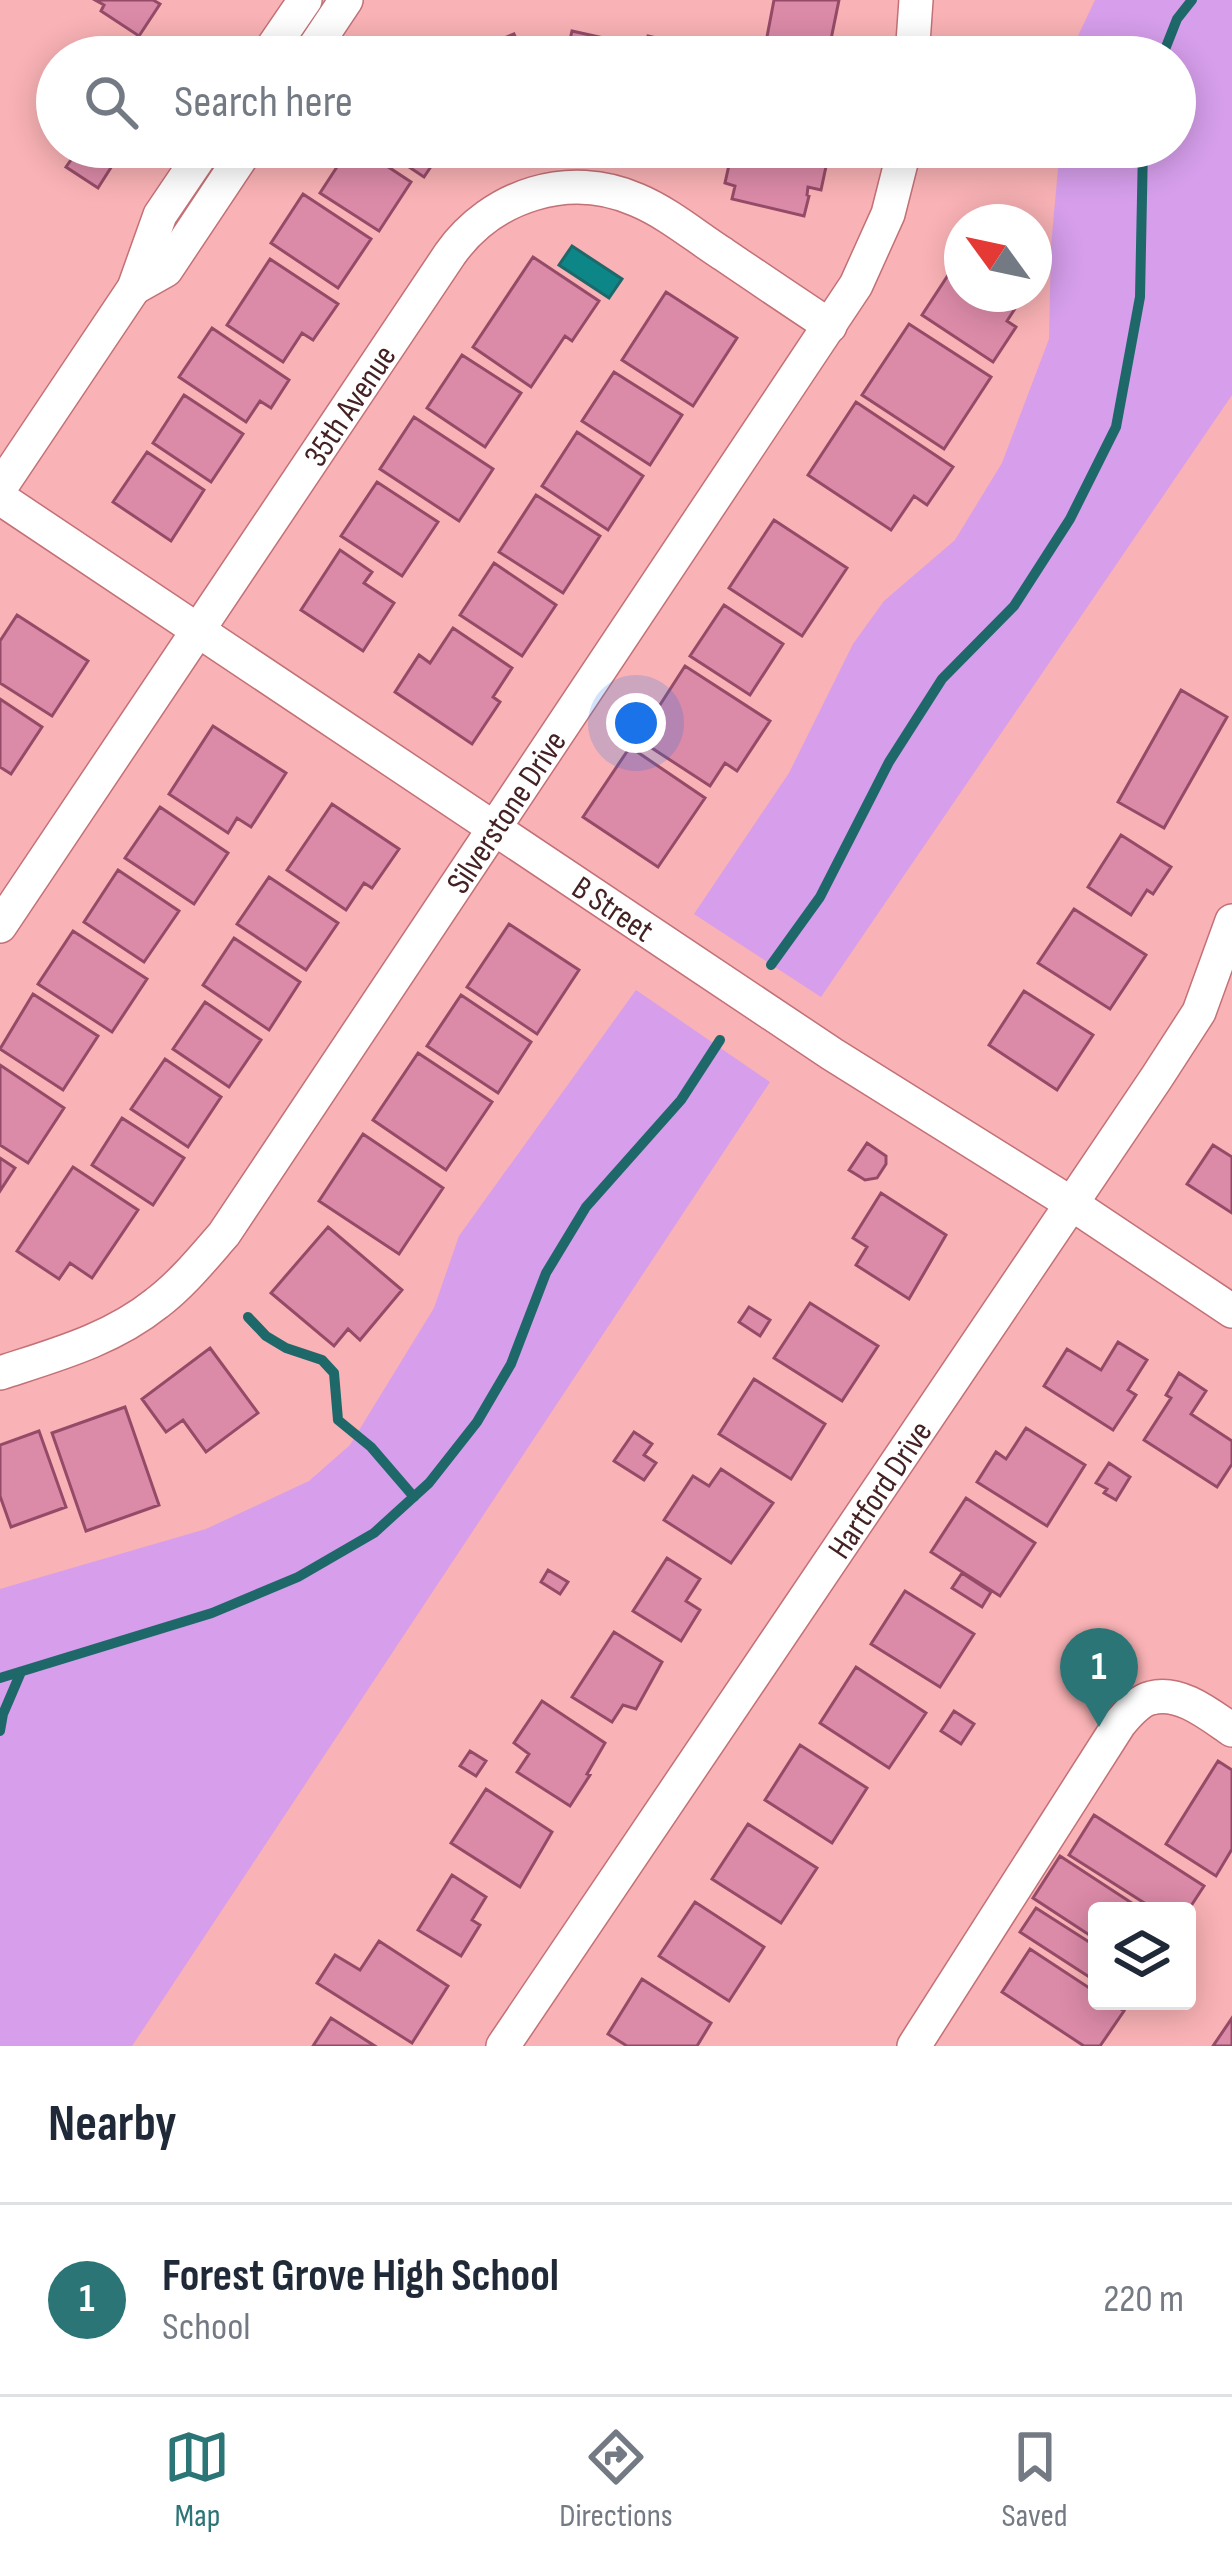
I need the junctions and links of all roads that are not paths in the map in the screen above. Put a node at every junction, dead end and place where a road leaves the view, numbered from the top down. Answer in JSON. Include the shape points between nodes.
{"nodes":[{"id":1,"x":304,"y":0,"type":"edge"},
{"id":2,"x":346,"y":0,"type":"edge"},
{"id":3,"x":916,"y":0,"type":"edge"},
{"id":4,"x":280,"y":36,"type":"edge"},
{"id":5,"x":322,"y":36,"type":"edge"},
{"id":6,"x":913,"y":36,"type":"edge"},
{"id":7,"x":192,"y":168,"type":"edge"},
{"id":8,"x":234,"y":168,"type":"edge"},
{"id":9,"x":900,"y":168,"type":"edge"},
{"id":10,"x":134,"y":288,"type":"junction"},
{"id":11,"x":830,"y":326,"type":"junction"},
{"id":12,"x":0,"y":488,"type":"edge"},
{"id":13,"x":0,"y":498,"type":"edge"},
{"id":14,"x":198,"y":630,"type":"junction"},
{"id":15,"x":494,"y":829,"type":"junction"},
{"id":16,"x":1232,"y":921,"type":"edge"},
{"id":17,"x":0,"y":926,"type":"edge"},
{"id":18,"x":1072,"y":1204,"type":"junction"},
{"id":19,"x":1232,"y":1311,"type":"edge"},
{"id":20,"x":0,"y":1373,"type":"edge"},
{"id":21,"x":1232,"y":1730,"type":"edge"},
{"id":22,"x":503,"y":2046,"type":"edge"},
{"id":23,"x":914,"y":2046,"type":"edge"}],
"edges":[{"from":1,"to":4,"type":"street"},
{"from":2,"to":5,"type":"street"},
{"from":3,"to":6,"type":"street"},
{"from":7,"to":10,"type":"street","via":[[160,215]]},
{"from":8,"to":10,"type":"street","via":[[166,270]]},
{"from":9,"to":11,"type":"street","name":"Silverstone Drive","via":[[873,250]]},
{"from":10,"to":12,"type":"street"},
{"from":11,"to":14,"type":"street","name":"35th Avenue","via":[[625,195],[560,188],[509,202],[458,244]]},
{"from":11,"to":15,"type":"street","name":"Silverstone Drive"},
{"from":13,"to":14,"type":"street","name":"B Street"},
{"from":14,"to":15,"type":"street","name":"B Street"},
{"from":14,"to":17,"type":"street","name":"35th Avenue"},
{"from":15,"to":18,"type":"street","name":"B Street"},
{"from":15,"to":20,"type":"street","name":"Silverstone Drive","via":[[198,1264],[118,1329]]},
{"from":16,"to":18,"type":"street","name":"Hartford Drive","via":[[1198,1012]]},
{"from":18,"to":19,"type":"street","name":"B Street"},
{"from":18,"to":22,"type":"street","name":"Hartford Drive"},
{"from":21,"to":23,"type":"street","via":[[1173,1698],[1151,1697],[1136,1707]]}]}
